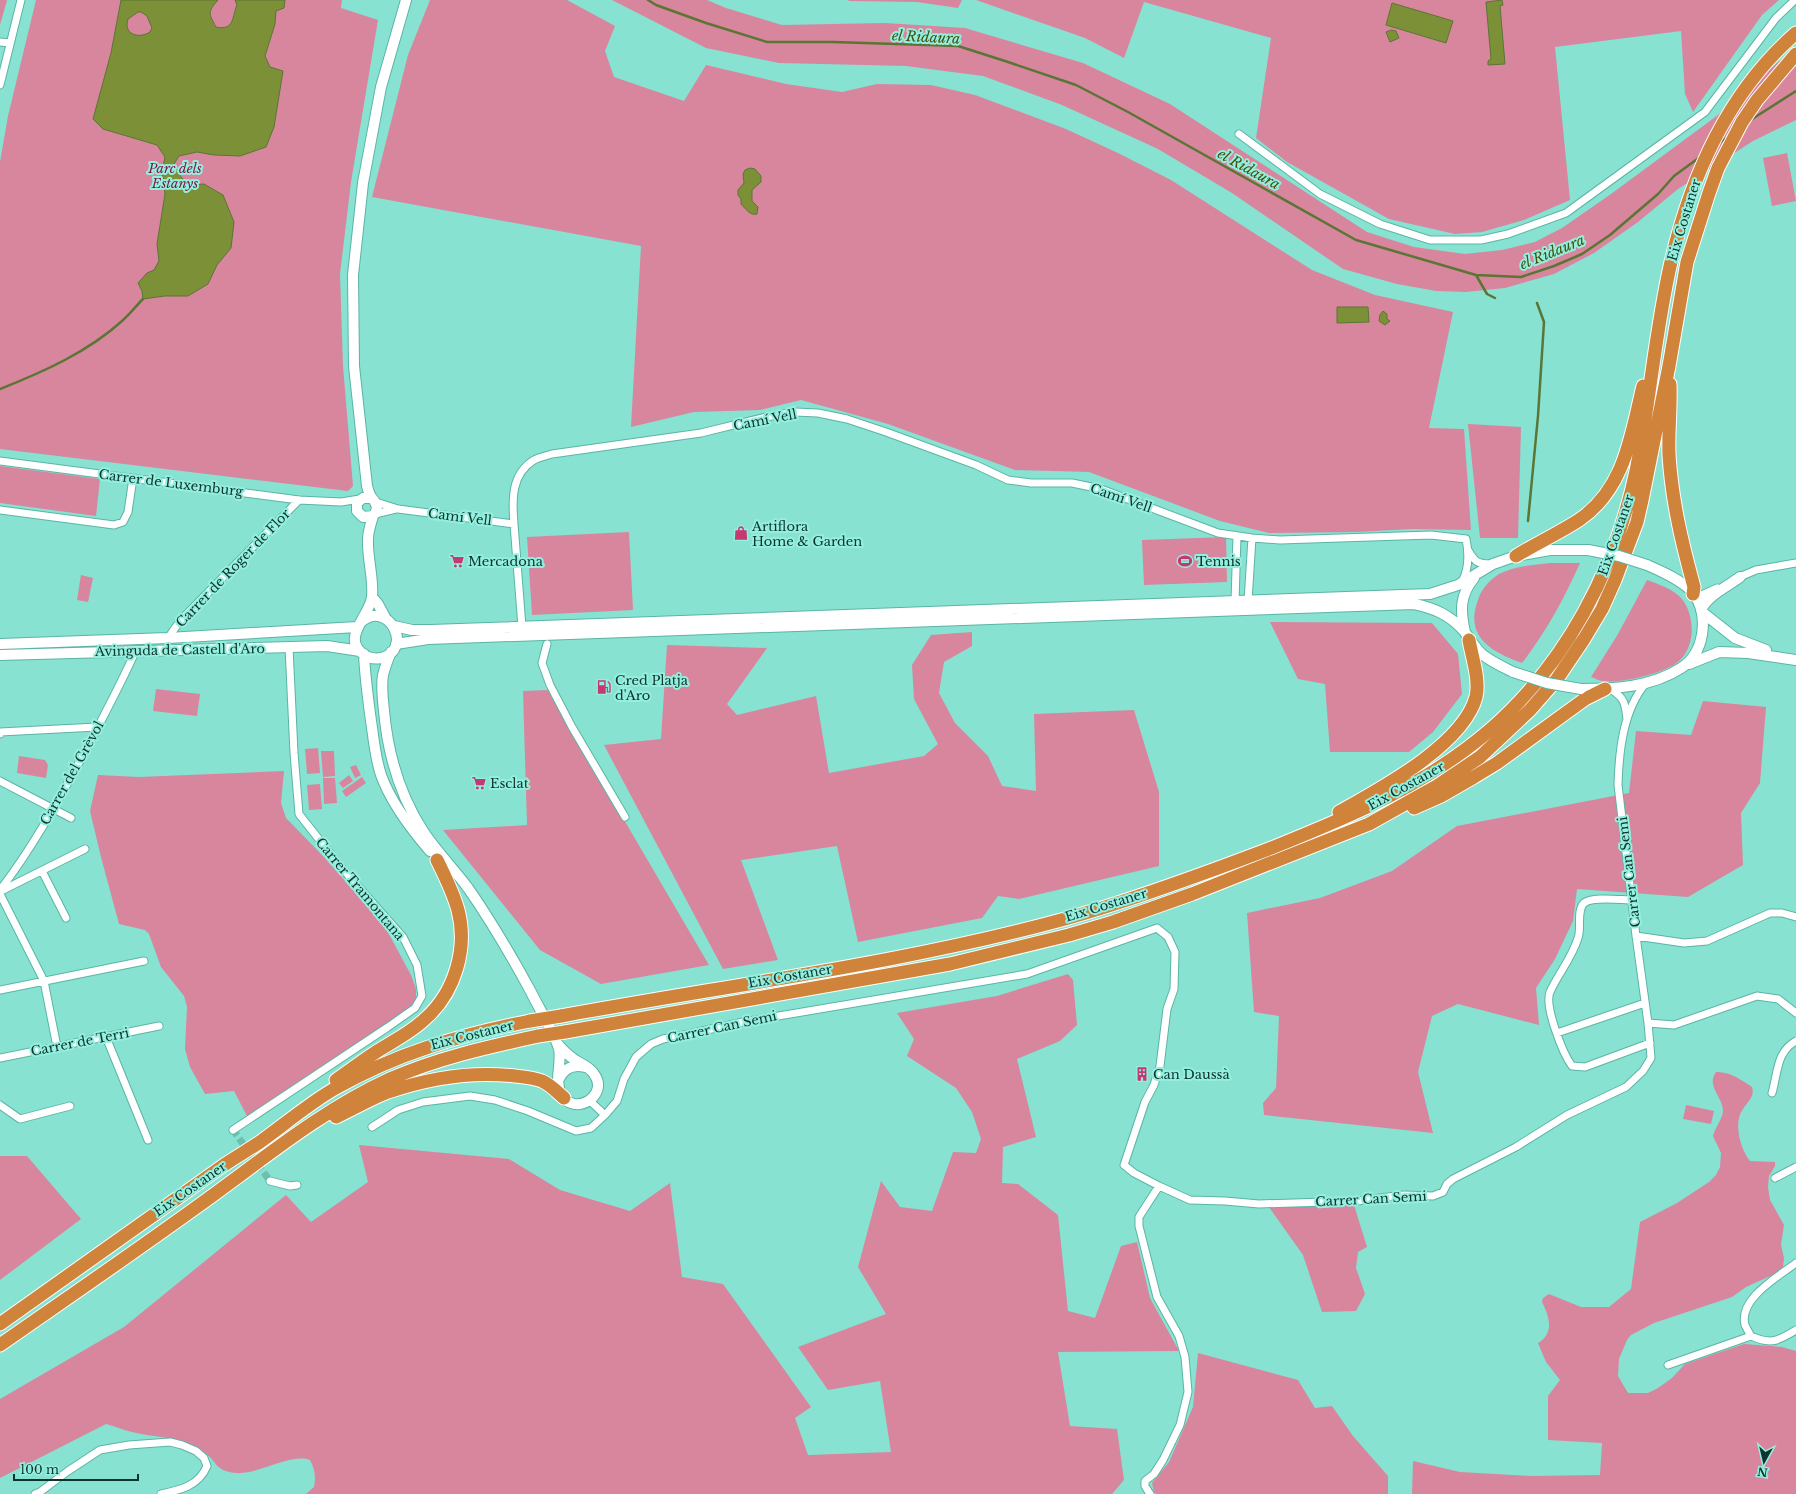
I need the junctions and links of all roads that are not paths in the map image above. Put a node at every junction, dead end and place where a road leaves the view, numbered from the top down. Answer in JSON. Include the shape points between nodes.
{"nodes":[{"id":1,"x":21,"y":0,"type":"edge"},
{"id":2,"x":406,"y":0,"type":"edge"},
{"id":3,"x":1795,"y":0,"type":"edge"},
{"id":4,"x":1791,"y":37,"type":"edge"},
{"id":5,"x":0,"y":42,"type":"edge"},
{"id":6,"x":10,"y":43,"type":"junction"},
{"id":7,"x":1796,"y":54,"type":"edge"},
{"id":8,"x":0,"y":85,"type":"edge"},
{"id":9,"x":1239,"y":134,"type":"dead end"},
{"id":10,"x":1656,"y":348,"type":"junction"},
{"id":11,"x":1669,"y":366,"type":"junction"},
{"id":12,"x":0,"y":461,"type":"edge"},
{"id":13,"x":133,"y":478,"type":"junction"},
{"id":14,"x":299,"y":500,"type":"junction"},
{"id":15,"x":364,"y":503,"type":"junction"},
{"id":16,"x":398,"y":509,"type":"junction"},
{"id":17,"x":0,"y":510,"type":"edge"},
{"id":18,"x":374,"y":515,"type":"junction"},
{"id":19,"x":514,"y":524,"type":"junction"},
{"id":20,"x":1237,"y":536,"type":"junction"},
{"id":21,"x":368,"y":538,"type":"junction"},
{"id":22,"x":1252,"y":538,"type":"junction"},
{"id":23,"x":1468,"y":550,"type":"junction"},
{"id":24,"x":1516,"y":556,"type":"junction"},
{"id":25,"x":1796,"y":563,"type":"edge"},
{"id":26,"x":1493,"y":564,"type":"junction"},
{"id":27,"x":1477,"y":574,"type":"junction"},
{"id":28,"x":1740,"y":577,"type":"junction"},
{"id":29,"x":1462,"y":583,"type":"junction"},
{"id":30,"x":1694,"y":596,"type":"junction"},
{"id":31,"x":372,"y":597,"type":"junction"},
{"id":32,"x":1248,"y":601,"type":"junction"},
{"id":33,"x":1234,"y":602,"type":"junction"},
{"id":34,"x":1702,"y":611,"type":"junction"},
{"id":35,"x":386,"y":619,"type":"junction"},
{"id":36,"x":359,"y":625,"type":"junction"},
{"id":37,"x":394,"y":626,"type":"junction"},
{"id":38,"x":522,"y":627,"type":"junction"},
{"id":39,"x":1467,"y":636,"type":"junction"},
{"id":40,"x":168,"y":638,"type":"junction"},
{"id":41,"x":0,"y":644,"type":"edge"},
{"id":42,"x":547,"y":644,"type":"dead end"},
{"id":43,"x":289,"y":647,"type":"junction"},
{"id":44,"x":394,"y":648,"type":"junction"},
{"id":45,"x":136,"y":650,"type":"junction"},
{"id":46,"x":362,"y":653,"type":"junction"},
{"id":47,"x":0,"y":655,"type":"edge"},
{"id":48,"x":1796,"y":660,"type":"edge"},
{"id":49,"x":1683,"y":667,"type":"junction"},
{"id":50,"x":1646,"y":683,"type":"junction"},
{"id":51,"x":1608,"y":689,"type":"junction"},
{"id":52,"x":1627,"y":722,"type":"junction"},
{"id":53,"x":97,"y":727,"type":"junction"},
{"id":54,"x":0,"y":734,"type":"edge"},
{"id":55,"x":0,"y":781,"type":"edge"},
{"id":56,"x":54,"y":809,"type":"junction"},
{"id":57,"x":625,"y":817,"type":"dead end"},
{"id":58,"x":71,"y":818,"type":"dead end"},
{"id":59,"x":1369,"y":824,"type":"junction"},
{"id":60,"x":1323,"y":827,"type":"junction"},
{"id":61,"x":85,"y":849,"type":"dead end"},
{"id":62,"x":437,"y":860,"type":"junction"},
{"id":63,"x":42,"y":871,"type":"junction"},
{"id":64,"x":467,"y":888,"type":"junction"},
{"id":65,"x":0,"y":890,"type":"edge"},
{"id":66,"x":0,"y":894,"type":"edge"},
{"id":67,"x":1632,"y":900,"type":"junction"},
{"id":68,"x":1796,"y":917,"type":"edge"},
{"id":69,"x":66,"y":918,"type":"dead end"},
{"id":70,"x":1636,"y":936,"type":"junction"},
{"id":71,"x":144,"y":961,"type":"dead end"},
{"id":72,"x":44,"y":981,"type":"junction"},
{"id":73,"x":0,"y":990,"type":"edge"},
{"id":74,"x":1645,"y":1003,"type":"junction"},
{"id":75,"x":1796,"y":1013,"type":"edge"},
{"id":76,"x":1648,"y":1024,"type":"junction"},
{"id":77,"x":160,"y":1026,"type":"dead end"},
{"id":78,"x":1557,"y":1033,"type":"junction"},
{"id":79,"x":106,"y":1037,"type":"junction"},
{"id":80,"x":1796,"y":1041,"type":"edge"},
{"id":81,"x":557,"y":1043,"type":"junction"},
{"id":82,"x":1650,"y":1043,"type":"junction"},
{"id":83,"x":57,"y":1047,"type":"junction"},
{"id":84,"x":0,"y":1058,"type":"edge"},
{"id":85,"x":585,"y":1067,"type":"junction"},
{"id":86,"x":559,"y":1079,"type":"junction"},
{"id":87,"x":1772,"y":1093,"type":"dead end"},
{"id":88,"x":564,"y":1098,"type":"junction"},
{"id":89,"x":590,"y":1100,"type":"junction"},
{"id":90,"x":0,"y":1105,"type":"edge"},
{"id":91,"x":70,"y":1106,"type":"dead end"},
{"id":92,"x":605,"y":1115,"type":"junction"},
{"id":93,"x":372,"y":1127,"type":"dead end"},
{"id":94,"x":233,"y":1130,"type":"dead end"},
{"id":95,"x":148,"y":1140,"type":"dead end"},
{"id":96,"x":224,"y":1165,"type":"junction"},
{"id":97,"x":1796,"y":1167,"type":"edge"},
{"id":98,"x":1775,"y":1178,"type":"dead end"},
{"id":99,"x":270,"y":1181,"type":"tunnel mouth"},
{"id":100,"x":297,"y":1185,"type":"dead end"},
{"id":101,"x":1159,"y":1186,"type":"junction"},
{"id":102,"x":200,"y":1204,"type":"junction"},
{"id":103,"x":1796,"y":1263,"type":"edge"},
{"id":104,"x":0,"y":1324,"type":"edge"},
{"id":105,"x":1796,"y":1330,"type":"edge"},
{"id":106,"x":1751,"y":1336,"type":"junction"},
{"id":107,"x":0,"y":1346,"type":"edge"},
{"id":108,"x":1668,"y":1365,"type":"dead end"},
{"id":109,"x":35,"y":1494,"type":"edge"},
{"id":110,"x":161,"y":1494,"type":"edge"},
{"id":111,"x":1150,"y":1494,"type":"edge"}],
"edges":[{"from":1,"to":6,"type":"street"},
{"from":2,"to":15,"type":"street","via":[[376,109],[363,183],[353,275],[354,366],[367,486]]},
{"from":3,"to":9,"type":"street","via":[[1776,18],[1705,112],[1566,213],[1508,234],[1480,240],[1430,240],[1380,224],[1320,194]]},
{"from":4,"to":10,"type":"highway","name":"Eix Costaner","via":[[1759,70],[1738,98],[1714,138],[1693,186],[1670,265]]},
{"from":5,"to":6,"type":"street"},
{"from":6,"to":8,"type":"street"},
{"from":7,"to":11,"type":"highway","name":"Eix Costaner","via":[[1742,122],[1718,168],[1687,262]]},
{"from":10,"to":24,"type":"highway","via":[[1625,456],[1612,485],[1597,505],[1581,519]]},
{"from":10,"to":60,"type":"highway","name":"Eix Costaner","via":[[1642,440],[1622,524],[1603,576],[1562,650],[1522,700],[1472,746],[1408,787]]},
{"from":11,"to":30,"type":"highway","via":[[1669,453],[1672,490],[1678,529]]},
{"from":11,"to":59,"type":"highway","name":"Eix Costaner","via":[[1637,522],[1602,609],[1569,663],[1530,710],[1480,757],[1437,786]]},
{"from":12,"to":13,"type":"street","name":"Carrer de Luxemburg"},
{"from":13,"to":14,"type":"street","name":"Carrer de Luxemburg"},
{"from":13,"to":17,"type":"street","via":[[128,512],[123,522],[114,525]]},
{"from":14,"to":15,"type":"street","name":"Carrer de Luxemburg"},
{"from":14,"to":40,"type":"street","name":"Carrer de Roger de Flor","via":[[180,621]]},
{"from":15,"to":16,"type":"street","name":"Camí Vell"},
{"from":15,"to":18,"type":"street","via":[[377,508]]},
{"from":15,"to":18,"type":"street","via":[[367,517]]},
{"from":15,"to":21,"type":"street"},
{"from":16,"to":18,"type":"street","name":"Camí Vell"},
{"from":16,"to":19,"type":"street","name":"Camí Vell"},
{"from":18,"to":21,"type":"street"},
{"from":19,"to":20,"type":"street","name":"Camí Vell","via":[[512,497],[516,482],[522,470],[534,460],[552,454],[701,433],[795,412],[818,413],[880,430],[976,465],[1008,480],[1072,483],[1101,488],[1218,532]]},
{"from":19,"to":38,"type":"street"},
{"from":20,"to":22,"type":"street","name":"Camí Vell"},
{"from":20,"to":33,"type":"street"},
{"from":21,"to":31,"type":"street"},
{"from":22,"to":23,"type":"street","name":"Camí Vell","via":[[1280,540],[1431,535],[1466,539]]},
{"from":22,"to":32,"type":"street"},
{"from":23,"to":26,"type":"street","name":"Camí Vell","via":[[1473,559],[1480,564]]},
{"from":23,"to":29,"type":"street","via":[[1467,574]]},
{"from":24,"to":26,"type":"street"},
{"from":24,"to":30,"type":"street","bridge":true,"via":[[1550,550],[1588,550],[1619,556],[1647,565],[1673,578]]},
{"from":25,"to":28,"type":"street","via":[[1756,570]]},
{"from":26,"to":27,"type":"street"},
{"from":27,"to":29,"type":"street"},
{"from":27,"to":39,"type":"street","via":[[1462,599],[1461,615]]},
{"from":28,"to":30,"type":"street"},
{"from":28,"to":34,"type":"street","via":[[1704,603]]},
{"from":29,"to":32,"type":"street","via":[[1430,594]]},
{"from":30,"to":34,"type":"street"},
{"from":31,"to":35,"type":"street"},
{"from":31,"to":36,"type":"street"},
{"from":32,"to":33,"type":"street"},
{"from":33,"to":38,"type":"street"},
{"from":34,"to":48,"type":"street","via":[[1735,638]]},
{"from":34,"to":49,"type":"street","via":[[1700,641],[1693,658]]},
{"from":35,"to":36,"type":"street","via":[[372,616]]},
{"from":35,"to":37,"type":"street"},
{"from":36,"to":40,"type":"street","name":"Avinguda de Castell d'Aro"},
{"from":36,"to":46,"type":"street","via":[[355,639]]},
{"from":37,"to":38,"type":"street","via":[[412,630]]},
{"from":37,"to":44,"type":"street","via":[[397,634]]},
{"from":39,"to":44,"type":"street","via":[[1456,623],[1432,607],[1398,604],[428,639]]},
{"from":39,"to":51,"type":"street","bridge":true,"via":[[1483,655],[1513,672],[1547,683],[1581,689]]},
{"from":39,"to":60,"type":"highway","via":[[1474,668],[1476,696],[1462,724],[1401,776],[1337,814]]},
{"from":40,"to":41,"type":"street","name":"Avinguda de Castell d'Aro"},
{"from":42,"to":57,"type":"street","via":[[542,663],[550,685]]},
{"from":43,"to":45,"type":"street","name":"Avinguda de Castell d'Aro"},
{"from":43,"to":46,"type":"street","name":"Avinguda de Castell d'Aro","via":[[327,646]]},
{"from":43,"to":94,"type":"street","name":"Carrer Tramontana","via":[[299,814],[340,866],[403,937],[417,965],[422,996],[415,1008],[388,1028]]},
{"from":44,"to":46,"type":"street","via":[[378,658]]},
{"from":44,"to":64,"type":"street","via":[[383,676],[383,698],[387,742],[398,783],[423,832]]},
{"from":45,"to":47,"type":"street","name":"Avinguda de Castell d'Aro"},
{"from":45,"to":53,"type":"street","name":"Carrer del Grèvol"},
{"from":46,"to":62,"type":"street","via":[[375,752],[381,776],[394,802]]},
{"from":48,"to":49,"type":"street","via":[[1748,653],[1719,652]]},
{"from":49,"to":50,"type":"street"},
{"from":50,"to":51,"type":"street"},
{"from":50,"to":52,"type":"street","name":"Carrer Can Semi","via":[[1636,696]]},
{"from":51,"to":52,"type":"street","name":"Carrer Can Semi","via":[[1621,696],[1626,704]]},
{"from":51,"to":59,"type":"highway","via":[[1585,699],[1497,763],[1441,796],[1381,823]]},
{"from":52,"to":67,"type":"street","name":"Carrer Can Semi","via":[[1618,764],[1618,785]]},
{"from":53,"to":54,"type":"street"},
{"from":53,"to":56,"type":"street","name":"Carrer del Grèvol"},
{"from":55,"to":56,"type":"street"},
{"from":56,"to":58,"type":"street"},
{"from":56,"to":65,"type":"street","name":"Carrer del Grèvol"},
{"from":59,"to":102,"type":"highway","name":"Eix Costaner","bridge":true,"via":[[1185,896],[1070,935],[942,965],[538,1036],[441,1060],[389,1080],[343,1104],[315,1121]]},
{"from":60,"to":96,"type":"highway","name":"Eix Costaner","bridge":true,"via":[[1175,883],[1065,919],[938,949],[530,1021],[436,1044],[382,1064],[334,1089]]},
{"from":61,"to":63,"type":"street"},
{"from":62,"to":64,"type":"street"},
{"from":62,"to":96,"type":"highway","via":[[458,911],[461,943],[457,970],[445,996],[426,1018],[405,1035],[278,1120]]},
{"from":63,"to":65,"type":"street"},
{"from":63,"to":69,"type":"street"},
{"from":64,"to":81,"type":"street","via":[[499,937]]},
{"from":66,"to":72,"type":"street"},
{"from":67,"to":70,"type":"street","name":"Carrer Can Semi"},
{"from":67,"to":78,"type":"street","via":[[1590,900],[1583,904],[1580,910],[1578,938],[1549,994],[1550,1014]]},
{"from":68,"to":70,"type":"street","via":[[1770,913],[1707,941],[1684,943]]},
{"from":70,"to":74,"type":"street","name":"Carrer Can Semi"},
{"from":71,"to":72,"type":"street"},
{"from":72,"to":73,"type":"street"},
{"from":72,"to":83,"type":"street"},
{"from":74,"to":76,"type":"street","name":"Carrer Can Semi"},
{"from":74,"to":78,"type":"street"},
{"from":75,"to":76,"type":"street","via":[[1778,999],[1757,996],[1674,1025]]},
{"from":76,"to":82,"type":"street","name":"Carrer Can Semi"},
{"from":77,"to":79,"type":"street","name":"Carrer de Terri"},
{"from":78,"to":82,"type":"street","via":[[1566,1058],[1576,1068]]},
{"from":79,"to":83,"type":"street","name":"Carrer de Terri"},
{"from":79,"to":95,"type":"street"},
{"from":80,"to":87,"type":"street","via":[[1787,1046],[1780,1058]]},
{"from":81,"to":85,"type":"street"},
{"from":81,"to":86,"type":"street"},
{"from":82,"to":101,"type":"street","name":"Carrer Can Semi","via":[[1651,1058],[1643,1071],[1626,1087],[1567,1114],[1516,1147],[1453,1179],[1443,1192],[1433,1196],[1258,1204],[1190,1200]]},
{"from":83,"to":84,"type":"street","name":"Carrer de Terri"},
{"from":85,"to":86,"type":"street","via":[[570,1067]]},
{"from":85,"to":89,"type":"street","via":[[594,1073],[598,1082],[596,1092]]},
{"from":86,"to":88,"type":"street","via":[[559,1089]]},
{"from":88,"to":89,"type":"street","via":[[578,1104]]},
{"from":88,"to":102,"type":"highway","via":[[542,1081],[488,1074],[430,1080],[395,1090],[334,1118],[286,1148],[217,1198]]},
{"from":89,"to":92,"type":"street"},
{"from":90,"to":91,"type":"street","via":[[20,1119]]},
{"from":92,"to":93,"type":"street","name":"Carrer Can Semi","via":[[591,1128],[576,1131],[495,1100],[470,1096],[423,1102],[398,1110]]},
{"from":92,"to":101,"type":"street","name":"Carrer Can Semi","via":[[617,1102],[624,1079],[636,1057],[651,1044],[664,1038],[743,1022],[1027,974],[1157,928],[1168,937],[1175,952],[1174,989],[1167,1009],[1160,1066],[1124,1166]]},
{"from":96,"to":104,"type":"highway","name":"Eix Costaner"},
{"from":97,"to":98,"type":"street"},
{"from":99,"to":100,"type":"street","via":[[290,1186]]},
{"from":101,"to":111,"type":"street","via":[[1139,1217],[1139,1226],[1157,1297],[1179,1336],[1185,1357],[1188,1392],[1180,1425],[1163,1460],[1154,1474],[1145,1481]]},
{"from":102,"to":107,"type":"highway","name":"Eix Costaner"},
{"from":103,"to":106,"type":"street","via":[[1753,1298],[1746,1308],[1745,1324]]},
{"from":105,"to":106,"type":"street","via":[[1781,1339],[1764,1342]]},
{"from":106,"to":108,"type":"street"},
{"from":109,"to":110,"type":"street","via":[[100,1450],[170,1442],[196,1451],[204,1458],[207,1466],[202,1476],[191,1485]]}]}
